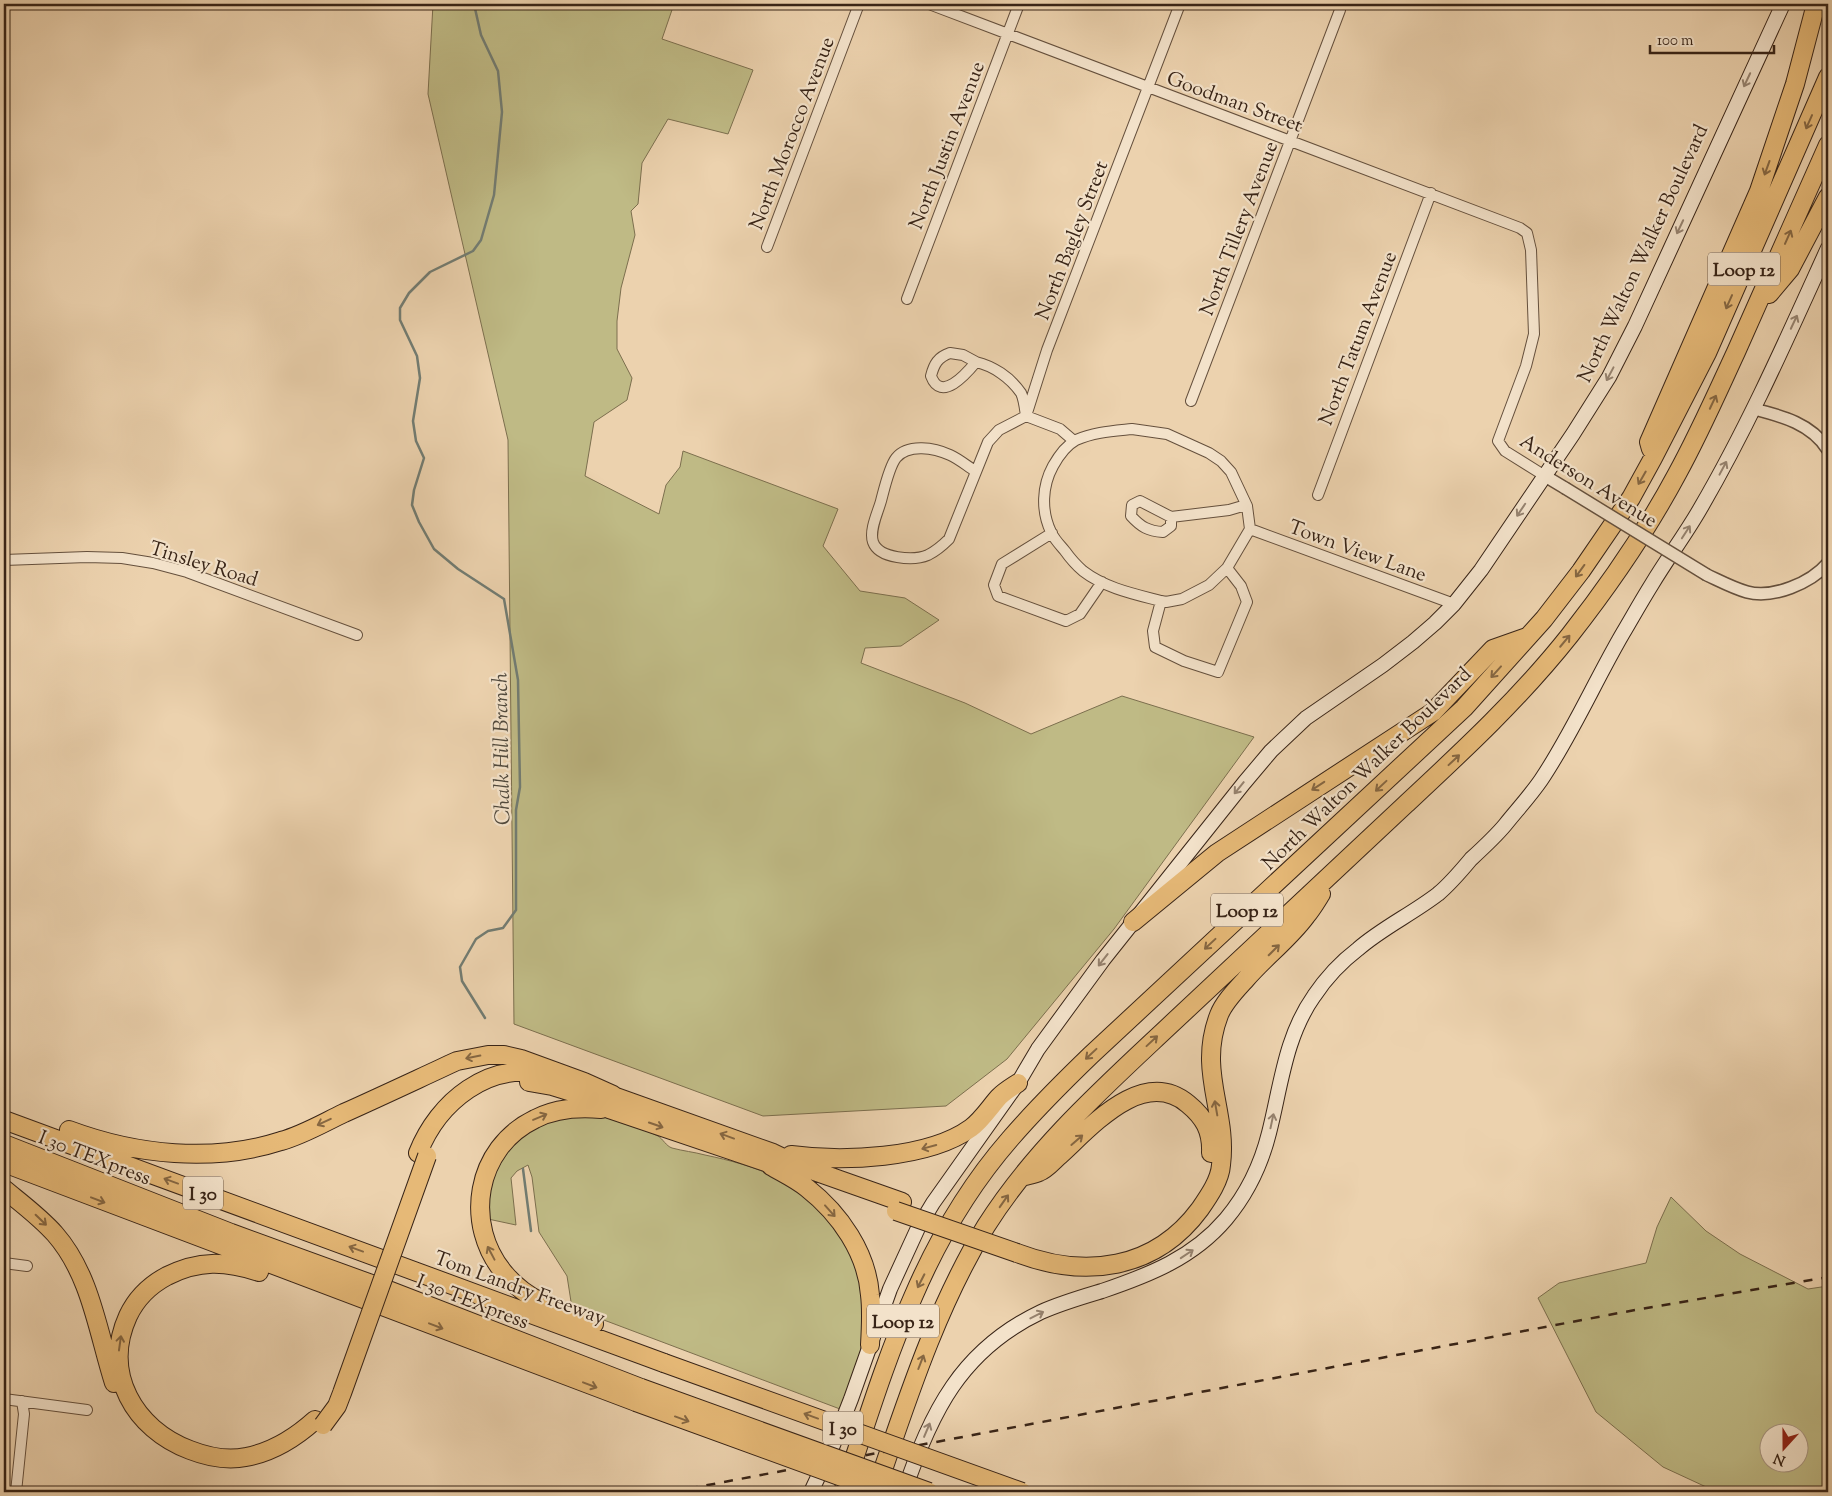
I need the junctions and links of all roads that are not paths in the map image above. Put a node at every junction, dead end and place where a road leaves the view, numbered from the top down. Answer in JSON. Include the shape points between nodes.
{"nodes":[{"id":1,"x":859,"y":4,"type":"edge"},
{"id":2,"x":929,"y":4,"type":"edge"},
{"id":3,"x":1019,"y":4,"type":"edge"},
{"id":4,"x":1180,"y":4,"type":"edge"},
{"id":5,"x":1783,"y":4,"type":"edge"},
{"id":6,"x":1816,"y":4,"type":"edge"},
{"id":7,"x":1340,"y":10,"type":"dead end"},
{"id":8,"x":1007,"y":34,"type":"junction"},
{"id":9,"x":1828,"y":77,"type":"edge"},
{"id":10,"x":1148,"y":88,"type":"junction"},
{"id":11,"x":1290,"y":140,"type":"junction"},
{"id":12,"x":1828,"y":145,"type":"edge"},
{"id":13,"x":1431,"y":193,"type":"junction"},
{"id":14,"x":1828,"y":197,"type":"edge"},
{"id":15,"x":1527,"y":233,"type":"joint"},
{"id":16,"x":766,"y":247,"type":"dead end"},
{"id":17,"x":1828,"y":248,"type":"edge"},
{"id":18,"x":907,"y":299,"type":"dead end"},
{"id":19,"x":1753,"y":313,"type":"junction"},
{"id":20,"x":976,"y":362,"type":"dead end"},
{"id":21,"x":1191,"y":402,"type":"dead end"},
{"id":22,"x":1754,"y":409,"type":"junction"},
{"id":23,"x":1026,"y":416,"type":"junction"},
{"id":24,"x":1074,"y":441,"type":"junction"},
{"id":25,"x":1828,"y":450,"type":"edge"},
{"id":26,"x":1653,"y":458,"type":"junction"},
{"id":27,"x":976,"y":471,"type":"junction"},
{"id":28,"x":1545,"y":476,"type":"junction"},
{"id":29,"x":1318,"y":495,"type":"dead end"},
{"id":30,"x":1246,"y":505,"type":"junction"},
{"id":31,"x":1171,"y":517,"type":"dead end"},
{"id":32,"x":1250,"y":529,"type":"junction"},
{"id":33,"x":1052,"y":533,"type":"junction"},
{"id":34,"x":4,"y":560,"type":"edge"},
{"id":35,"x":1828,"y":563,"type":"edge"},
{"id":36,"x":1227,"y":568,"type":"junction"},
{"id":37,"x":1102,"y":582,"type":"junction"},
{"id":38,"x":1161,"y":601,"type":"junction"},
{"id":39,"x":1454,"y":604,"type":"junction"},
{"id":40,"x":357,"y":635,"type":"dead end"},
{"id":41,"x":1529,"y":636,"type":"junction"},
{"id":42,"x":1338,"y":868,"type":"junction"},
{"id":43,"x":1133,"y":922,"type":"junction"},
{"id":44,"x":1018,"y":1083,"type":"junction"},
{"id":45,"x":611,"y":1102,"type":"junction"},
{"id":46,"x":4,"y":1107,"type":"edge"},
{"id":47,"x":4,"y":1120,"type":"edge"},
{"id":48,"x":4,"y":1144,"type":"edge"},
{"id":49,"x":771,"y":1159,"type":"junction"},
{"id":50,"x":4,"y":1163,"type":"edge"},
{"id":51,"x":1021,"y":1176,"type":"junction"},
{"id":52,"x":4,"y":1189,"type":"edge"},
{"id":53,"x":1019,"y":1249,"type":"junction"},
{"id":54,"x":4,"y":1263,"type":"edge"},
{"id":55,"x":27,"y":1266,"type":"dead end"},
{"id":56,"x":383,"y":1306,"type":"junction"},
{"id":57,"x":870,"y":1345,"type":"junction"},
{"id":58,"x":657,"y":1356,"type":"junction"},
{"id":59,"x":639,"y":1395,"type":"junction"},
{"id":60,"x":4,"y":1399,"type":"edge"},
{"id":61,"x":22,"y":1401,"type":"junction"},
{"id":62,"x":87,"y":1410,"type":"dead end"},
{"id":63,"x":319,"y":1423,"type":"junction"},
{"id":64,"x":16,"y":1492,"type":"edge"},
{"id":65,"x":811,"y":1492,"type":"edge"},
{"id":66,"x":843,"y":1492,"type":"edge"},
{"id":67,"x":876,"y":1492,"type":"edge"},
{"id":68,"x":883,"y":1492,"type":"edge"},
{"id":69,"x":904,"y":1492,"type":"edge"},
{"id":70,"x":929,"y":1492,"type":"edge"},
{"id":71,"x":1022,"y":1492,"type":"edge"}],
"edges":[{"from":1,"to":16,"type":"street","name":"North Morocco Avenue"},
{"from":2,"to":8,"type":"street","name":"Goodman Street"},
{"from":3,"to":8,"type":"street","name":"North Justin Avenue"},
{"from":4,"to":10,"type":"street","name":"North Bagley Street"},
{"from":5,"to":28,"type":"main road","name":"North Walton Walker Boulevard","one_way":true,"via":[[1634,326],[1595,400]]},
{"from":6,"to":26,"type":"highway","one_way":true,"via":[[1795,84],[1759,191],[1649,442]]},
{"from":7,"to":11,"type":"street","name":"North Tillery Avenue"},
{"from":8,"to":10,"type":"street","name":"Goodman Street"},
{"from":8,"to":18,"type":"street","name":"North Justin Avenue"},
{"from":9,"to":26,"type":"highway","name":"North Walton Walker Boulevard","number":"Loop 12","one_way":true,"via":[[1707,353]]},
{"from":10,"to":11,"type":"street","name":"Goodman Street"},
{"from":10,"to":23,"type":"street","name":"North Bagley Street","via":[[1047,350]]},
{"from":11,"to":13,"type":"street","name":"Goodman Street"},
{"from":11,"to":21,"type":"street","name":"North Tillery Avenue"},
{"from":19,"to":12,"type":"highway","number":"Loop 12","one_way":true},
{"from":13,"to":15,"type":"street","name":"Goodman Street","via":[[1512,223]]},
{"from":13,"to":29,"type":"street","name":"North Tatum Avenue"},
{"from":14,"to":19,"type":"highway","via":[[1790,269]]},
{"from":15,"to":28,"type":"street","name":"Anderson Avenue","via":[[1531,250],[1533,342],[1498,442],[1504,451]]},
{"from":22,"to":17,"type":"main road","one_way":true},
{"from":42,"to":19,"type":"highway","number":"Loop 12","one_way":true,"via":[[1498,717],[1576,628],[1649,522],[1677,474]]},
{"from":20,"to":23,"type":"street","via":[[1005,376],[1022,394]]},
{"from":22,"to":25,"type":"street","via":[[1794,421],[1809,430]]},
{"from":69,"to":22,"type":"main road","one_way":true,"via":[[927,1429],[940,1404],[974,1359],[995,1341],[1043,1312],[1162,1269],[1208,1238],[1227,1218],[1257,1171],[1270,1133],[1288,1050],[1312,999],[1337,967],[1361,946],[1440,892],[1502,829],[1539,783],[1652,583],[1700,510]]},
{"from":23,"to":24,"type":"street","via":[[1060,429]]},
{"from":23,"to":27,"type":"street","via":[[999,430],[988,442]]},
{"from":24,"to":30,"type":"street","via":[[1096,433],[1132,429],[1167,434],[1221,461],[1231,472]]},
{"from":24,"to":33,"type":"street","via":[[1046,478],[1045,513]]},
{"from":26,"to":41,"type":"highway","name":"North Walton Walker Boulevard","number":"Loop 12","one_way":true,"via":[[1580,571]]},
{"from":27,"to":27,"type":"street","via":[[937,451],[924,448],[902,452],[895,459],[884,490],[873,531],[874,545],[885,554],[910,559],[940,548],[949,539]]},
{"from":28,"to":35,"type":"street","name":"Anderson Avenue","bridge":true,"via":[[1708,576],[1747,592],[1771,593],[1787,589],[1811,579]]},
{"from":28,"to":39,"type":"main road","name":"North Walton Walker Boulevard","one_way":true},
{"from":30,"to":31,"type":"street"},
{"from":30,"to":32,"type":"street"},
{"from":32,"to":36,"type":"street"},
{"from":32,"to":39,"type":"street","name":"Town View Lane"},
{"from":33,"to":37,"type":"street","via":[[1081,569]]},
{"from":33,"to":37,"type":"street","via":[[1002,564],[994,585],[998,596],[1066,621],[1080,614]]},
{"from":34,"to":40,"type":"street","name":"Tinsley Road","via":[[87,557],[153,563],[187,572]]},
{"from":36,"to":38,"type":"street","via":[[1209,586],[1182,599]]},
{"from":36,"to":38,"type":"street","via":[[1241,586],[1247,602],[1218,672],[1155,647],[1154,631]]},
{"from":37,"to":38,"type":"street"},
{"from":39,"to":43,"type":"main road","name":"North Walton Walker Boulevard","one_way":true,"via":[[1413,642],[1306,718],[1271,751]]},
{"from":41,"to":43,"type":"highway","one_way":true,"via":[[1494,649],[1433,712],[1217,853]]},
{"from":41,"to":66,"type":"highway","name":"North Walton Walker Boulevard","number":"Loop 12","one_way":true,"via":[[1464,708],[1090,1055],[1008,1141],[943,1238],[914,1295],[891,1349]]},
{"from":51,"to":42,"type":"highway","number":"Loop 12","one_way":true,"via":[[1109,1081]]},
{"from":53,"to":42,"type":"highway","one_way":true,"via":[[1052,1264],[1101,1267],[1162,1246],[1194,1218],[1221,1168],[1223,1146],[1210,1072],[1213,1031],[1220,1013],[1230,997],[1306,917]]},
{"from":43,"to":44,"type":"main road","name":"North Walton Walker Boulevard","one_way":true,"via":[[1065,1011]]},
{"from":44,"to":49,"type":"highway","one_way":true,"via":[[972,1127],[944,1143],[910,1152],[842,1159]]},
{"from":44,"to":57,"type":"main road","name":"North Walton Walker Boulevard","via":[[918,1228],[890,1289]]},
{"from":45,"to":46,"type":"highway","one_way":true,"via":[[584,1082],[521,1059],[496,1055],[471,1057],[282,1141],[211,1154],[170,1153],[111,1144]]},
{"from":45,"to":49,"type":"highway"},
{"from":58,"to":45,"type":"highway","one_way":true,"via":[[535,1299],[506,1275],[482,1233],[480,1202],[488,1171],[506,1141],[534,1119],[575,1107]]},
{"from":45,"to":63,"type":"highway","via":[[541,1074],[517,1072],[500,1075],[472,1087],[447,1106],[429,1129],[423,1154]]},
{"from":58,"to":47,"type":"highway","name":"Tom Landry Freeway","number":"I 30","one_way":true},
{"from":48,"to":59,"type":"highway","name":"I 30 TEXpress","via":[[231,1234],[388,1290]]},
{"from":49,"to":53,"type":"highway","via":[[800,1166]]},
{"from":49,"to":57,"type":"highway","one_way":true,"via":[[808,1189],[842,1224],[853,1241],[870,1294]]},
{"from":50,"to":56,"type":"highway","number":"I 30","one_way":true},
{"from":51,"to":53,"type":"highway","one_way":true,"via":[[1040,1172],[1108,1112],[1139,1094],[1154,1092],[1182,1099],[1199,1113],[1211,1136],[1210,1166],[1195,1196],[1168,1228],[1149,1240],[1109,1255],[1088,1257]]},
{"from":67,"to":51,"type":"highway","number":"Loop 12","one_way":true,"via":[[937,1321],[987,1224]]},
{"from":52,"to":63,"type":"highway","one_way":true,"via":[[56,1235],[71,1258],[90,1299],[106,1357],[125,1407],[140,1429],[164,1450],[201,1466],[233,1470],[250,1468],[291,1454],[312,1438]]},
{"from":54,"to":55,"type":"street"},
{"from":56,"to":59,"type":"highway","number":"I 30","one_way":true},
{"from":63,"to":56,"type":"highway","one_way":true,"via":[[284,1444],[245,1458],[204,1456],[179,1446],[148,1424],[128,1398],[123,1385],[119,1343],[132,1309],[147,1289],[159,1280],[180,1269],[203,1264],[245,1268],[351,1305]]},
{"from":57,"to":65,"type":"main road","name":"North Walton Walker Boulevard","via":[[833,1445]]},
{"from":71,"to":58,"type":"highway","name":"Tom Landry Freeway","number":"I 30","one_way":true,"bridge":true},
{"from":59,"to":68,"type":"highway","number":"I 30","one_way":true,"bridge":true},
{"from":59,"to":70,"type":"highway","name":"I 30 TEXpress","bridge":true},
{"from":60,"to":61,"type":"street"},
{"from":61,"to":62,"type":"street"},
{"from":61,"to":64,"type":"street","via":[[24,1414]]}]}
